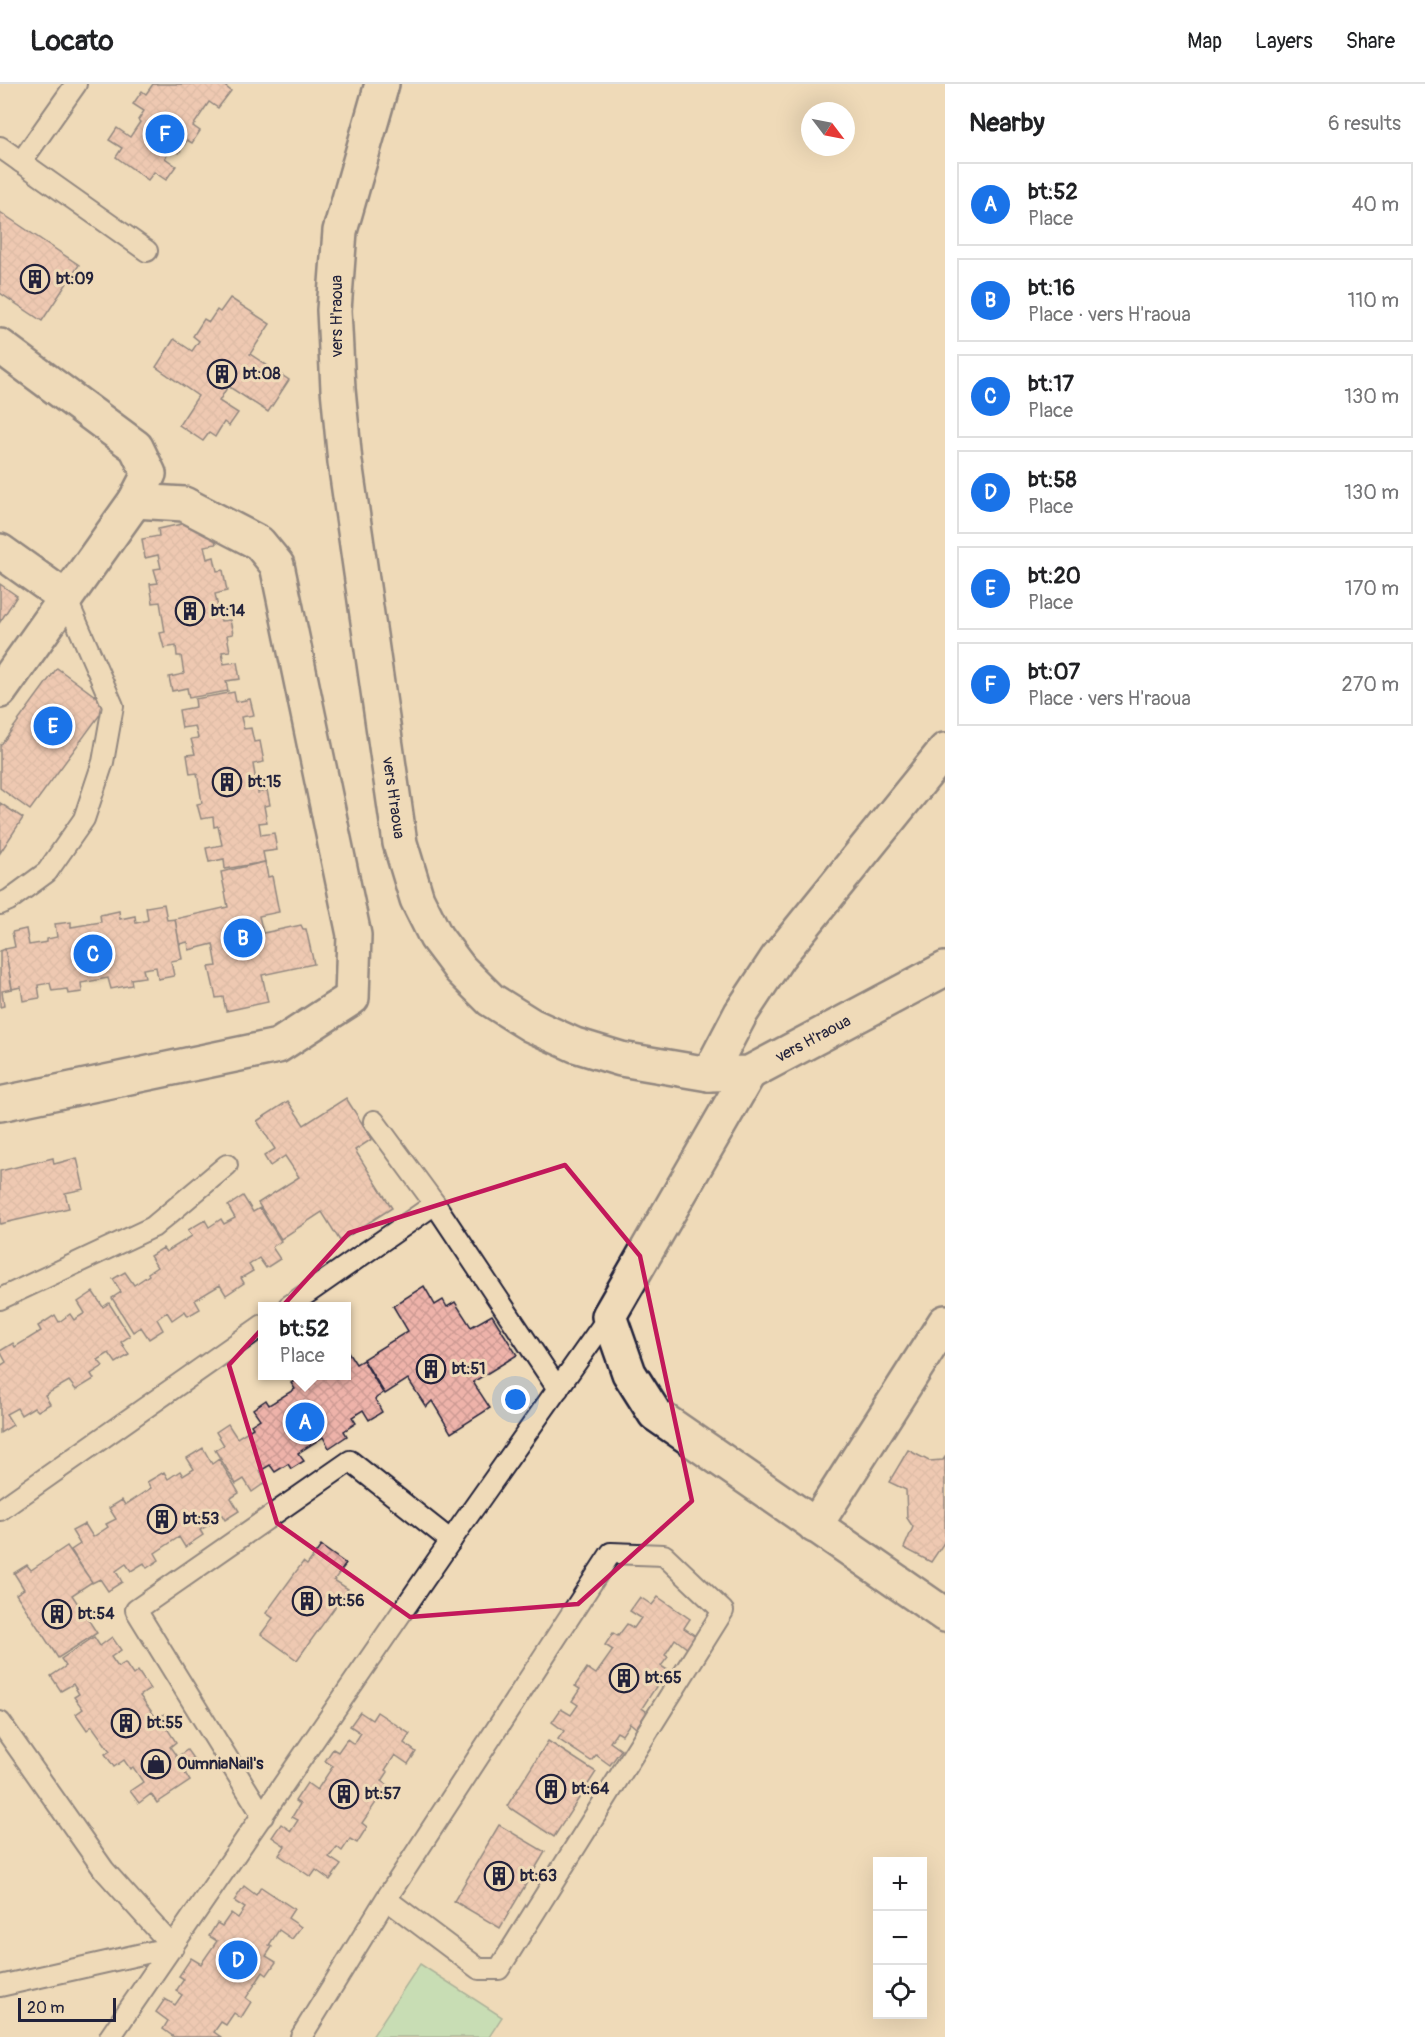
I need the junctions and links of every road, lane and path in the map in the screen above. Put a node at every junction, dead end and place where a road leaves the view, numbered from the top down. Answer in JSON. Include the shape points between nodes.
{"nodes":[{"id":1,"x":382,"y":84,"type":"edge"},
{"id":2,"x":71,"y":86,"type":"edge"},
{"id":3,"x":0,"y":147,"type":"edge"},
{"id":4,"x":21,"y":162,"type":"junction"},
{"id":5,"x":147,"y":251,"type":"dead end"},
{"id":6,"x":0,"y":346,"type":"edge"},
{"id":7,"x":135,"y":501,"type":"junction"},
{"id":8,"x":0,"y":551,"type":"edge"},
{"id":9,"x":66,"y":597,"type":"junction"},
{"id":10,"x":0,"y":691,"type":"edge"},
{"id":11,"x":945,"y":750,"type":"edge"},
{"id":12,"x":0,"y":904,"type":"edge"},
{"id":13,"x":945,"y":969,"type":"edge"},
{"id":14,"x":749,"y":1073,"type":"junction"},
{"id":15,"x":710,"y":1074,"type":"junction"},
{"id":16,"x":0,"y":1104,"type":"edge"},
{"id":17,"x":374,"y":1121,"type":"dead end"},
{"id":18,"x":227,"y":1165,"type":"dead end"},
{"id":19,"x":435,"y":1204,"type":"junction"},
{"id":20,"x":0,"y":1299,"type":"edge"},
{"id":21,"x":295,"y":1302,"type":"edge"},
{"id":22,"x":609,"y":1316,"type":"junction"},
{"id":23,"x":945,"y":1322,"type":"edge"},
{"id":24,"x":258,"y":1329,"type":"edge"},
{"id":25,"x":558,"y":1389,"type":"junction"},
{"id":26,"x":0,"y":1510,"type":"edge"},
{"id":27,"x":815,"y":1526,"type":"junction"},
{"id":28,"x":451,"y":1541,"type":"junction"},
{"id":29,"x":945,"y":1615,"type":"edge"},
{"id":30,"x":0,"y":1722,"type":"edge"},
{"id":31,"x":263,"y":1815,"type":"junction"},
{"id":32,"x":386,"y":1899,"type":"junction"},
{"id":33,"x":173,"y":1947,"type":"junction"},
{"id":34,"x":0,"y":1986,"type":"edge"},
{"id":35,"x":110,"y":2037,"type":"edge"},
{"id":36,"x":301,"y":2037,"type":"edge"}],
"edges":[{"from":1,"to":15,"type":"street","name":"vers H'raoua","via":[[340,231],[335,321],[345,462],[400,843],[417,899],[436,937],[460,969],[491,1000],[531,1025],[575,1045],[621,1059]]},
{"from":2,"to":4,"type":"lane"},
{"from":3,"to":4,"type":"lane"},
{"from":4,"to":5,"type":"lane"},
{"from":6,"to":7,"type":"street","via":[[136,447],[149,474]]},
{"from":7,"to":9,"type":"street"},
{"from":7,"to":16,"type":"street","via":[[184,504],[259,543],[277,565],[354,935],[352,998],[278,1046]]},
{"from":8,"to":9,"type":"street"},
{"from":9,"to":10,"type":"street"},
{"from":9,"to":12,"type":"lane","via":[[113,706],[103,762],[84,819],[47,872]]},
{"from":11,"to":15,"type":"street","via":[[778,957],[741,1013]]},
{"from":13,"to":14,"type":"street","name":"vers H'raoua"},
{"from":14,"to":15,"type":"street","name":"vers H'raoua"},
{"from":14,"to":22,"type":"street"},
{"from":17,"to":19,"type":"lane"},
{"from":18,"to":20,"type":"lane","via":[[153,1227]]},
{"from":19,"to":21,"type":"lane"},
{"from":19,"to":25,"type":"lane"},
{"from":22,"to":25,"type":"lane"},
{"from":22,"to":27,"type":"street","via":[[629,1373],[655,1414]]},
{"from":23,"to":27,"type":"street"},
{"from":24,"to":26,"type":"lane"},
{"from":25,"to":28,"type":"lane"},
{"from":27,"to":29,"type":"street"},
{"from":28,"to":31,"type":"lane"},
{"from":28,"to":31,"type":"lane","via":[[350,1461],[136,1610]]},
{"from":30,"to":33,"type":"lane","via":[[105,1870]]},
{"from":31,"to":33,"type":"lane"},
{"from":32,"to":32,"type":"lane","via":[[611,1553],[664,1555],[723,1611],[499,1969],[478,1970]]},
{"from":32,"to":36,"type":"lane"},
{"from":33,"to":34,"type":"lane"},
{"from":33,"to":35,"type":"lane"}]}
